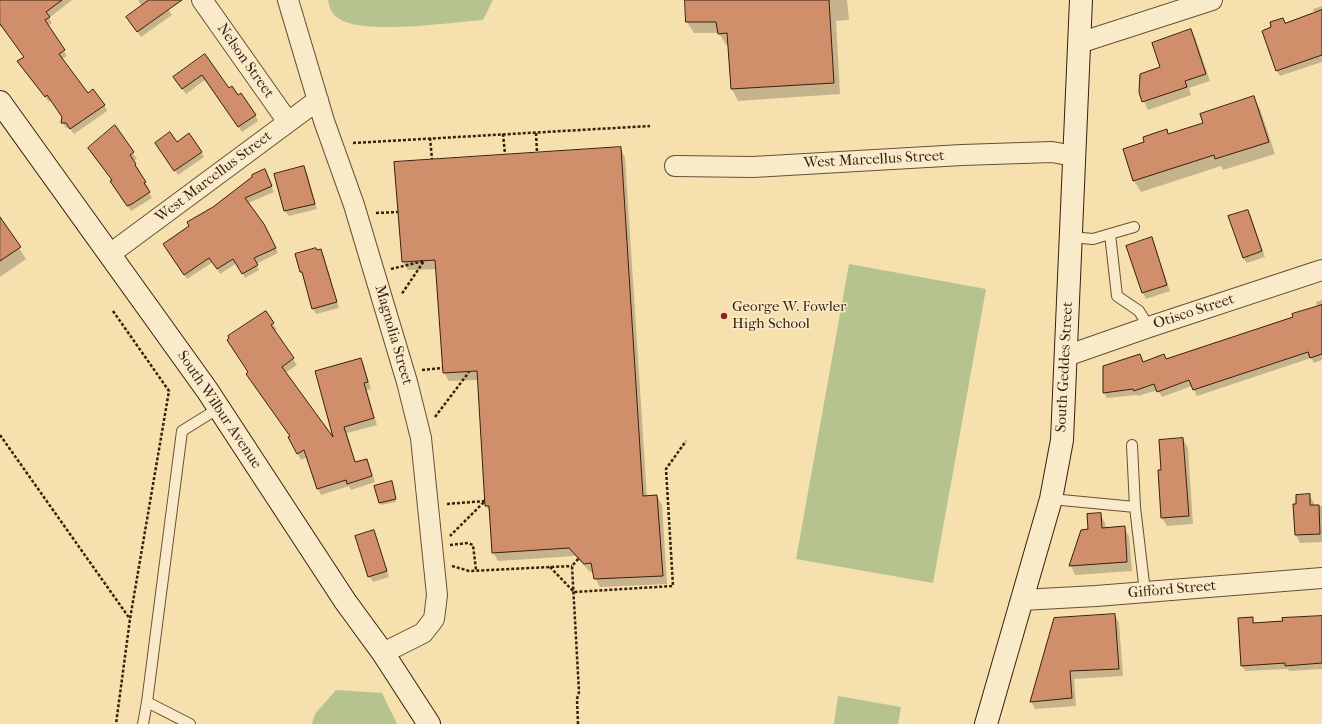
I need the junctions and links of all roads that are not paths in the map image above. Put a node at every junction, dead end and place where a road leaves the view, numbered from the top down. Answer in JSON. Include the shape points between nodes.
{"nodes":[{"id":1,"x":202,"y":0,"type":"edge"},
{"id":2,"x":288,"y":0,"type":"edge"},
{"id":3,"x":1082,"y":0,"type":"edge"},
{"id":4,"x":1212,"y":0,"type":"edge"},
{"id":5,"x":1079,"y":43,"type":"junction"},
{"id":6,"x":318,"y":100,"type":"junction"},
{"id":7,"x":0,"y":102,"type":"edge"},
{"id":8,"x":288,"y":122,"type":"junction"},
{"id":9,"x":1074,"y":156,"type":"junction"},
{"id":10,"x":675,"y":166,"type":"dead end"},
{"id":11,"x":1134,"y":227,"type":"dead end"},
{"id":12,"x":1110,"y":234,"type":"junction"},
{"id":13,"x":1071,"y":237,"type":"junction"},
{"id":14,"x":110,"y":254,"type":"junction"},
{"id":15,"x":1322,"y":270,"type":"edge"},
{"id":16,"x":1149,"y":327,"type":"junction"},
{"id":17,"x":1066,"y":356,"type":"junction"},
{"id":18,"x":219,"y":408,"type":"junction"},
{"id":19,"x":1132,"y":445,"type":"dead end"},
{"id":20,"x":1051,"y":499,"type":"junction"},
{"id":21,"x":1135,"y":507,"type":"junction"},
{"id":22,"x":1322,"y":578,"type":"edge"},
{"id":23,"x":1144,"y":592,"type":"junction"},
{"id":24,"x":1022,"y":600,"type":"junction"},
{"id":25,"x":383,"y":653,"type":"junction"},
{"id":26,"x":147,"y":702,"type":"junction"},
{"id":27,"x":143,"y":724,"type":"edge"},
{"id":28,"x":190,"y":724,"type":"edge"},
{"id":29,"x":428,"y":724,"type":"edge"},
{"id":30,"x":986,"y":724,"type":"edge"}],
"edges":[{"from":1,"to":8,"type":"street","name":"Nelson Street"},
{"from":2,"to":6,"type":"street","name":"Magnolia Street"},
{"from":3,"to":5,"type":"street","name":"South Geddes Street"},
{"from":4,"to":5,"type":"street"},
{"from":5,"to":9,"type":"street","name":"South Geddes Street"},
{"from":6,"to":8,"type":"street","name":"West Marcellus Street"},
{"from":6,"to":25,"type":"street","name":"Magnolia Street","via":[[354,205],[407,382],[421,438],[437,595],[434,619],[423,633]]},
{"from":7,"to":14,"type":"street","name":"South Wilbur Avenue"},
{"from":8,"to":14,"type":"street","name":"West Marcellus Street"},
{"from":9,"to":10,"type":"street","name":"West Marcellus Street","via":[[1052,152],[962,154],[753,167]]},
{"from":9,"to":13,"type":"street","name":"South Geddes Street"},
{"from":11,"to":12,"type":"lane"},
{"from":12,"to":13,"type":"lane","via":[[1093,239]]},
{"from":12,"to":16,"type":"lane","via":[[1117,296],[1139,311]]},
{"from":13,"to":17,"type":"street","name":"South Geddes Street"},
{"from":14,"to":18,"type":"street","name":"South Wilbur Avenue"},
{"from":15,"to":16,"type":"street","name":"Otisco Street"},
{"from":16,"to":17,"type":"street","name":"Otisco Street"},
{"from":17,"to":20,"type":"street","name":"South Geddes Street","via":[[1062,440]]},
{"from":18,"to":25,"type":"street","name":"South Wilbur Avenue","via":[[345,601]]},
{"from":18,"to":26,"type":"lane","via":[[182,431]]},
{"from":19,"to":21,"type":"lane"},
{"from":20,"to":21,"type":"lane"},
{"from":20,"to":24,"type":"street","name":"South Geddes Street"},
{"from":21,"to":23,"type":"lane"},
{"from":22,"to":23,"type":"street","name":"Gifford Street"},
{"from":23,"to":24,"type":"street","name":"Gifford Street"},
{"from":24,"to":30,"type":"street","name":"South Geddes Street"},
{"from":25,"to":29,"type":"street","name":"South Wilbur Avenue"},
{"from":26,"to":27,"type":"lane"},
{"from":26,"to":28,"type":"lane"}]}
